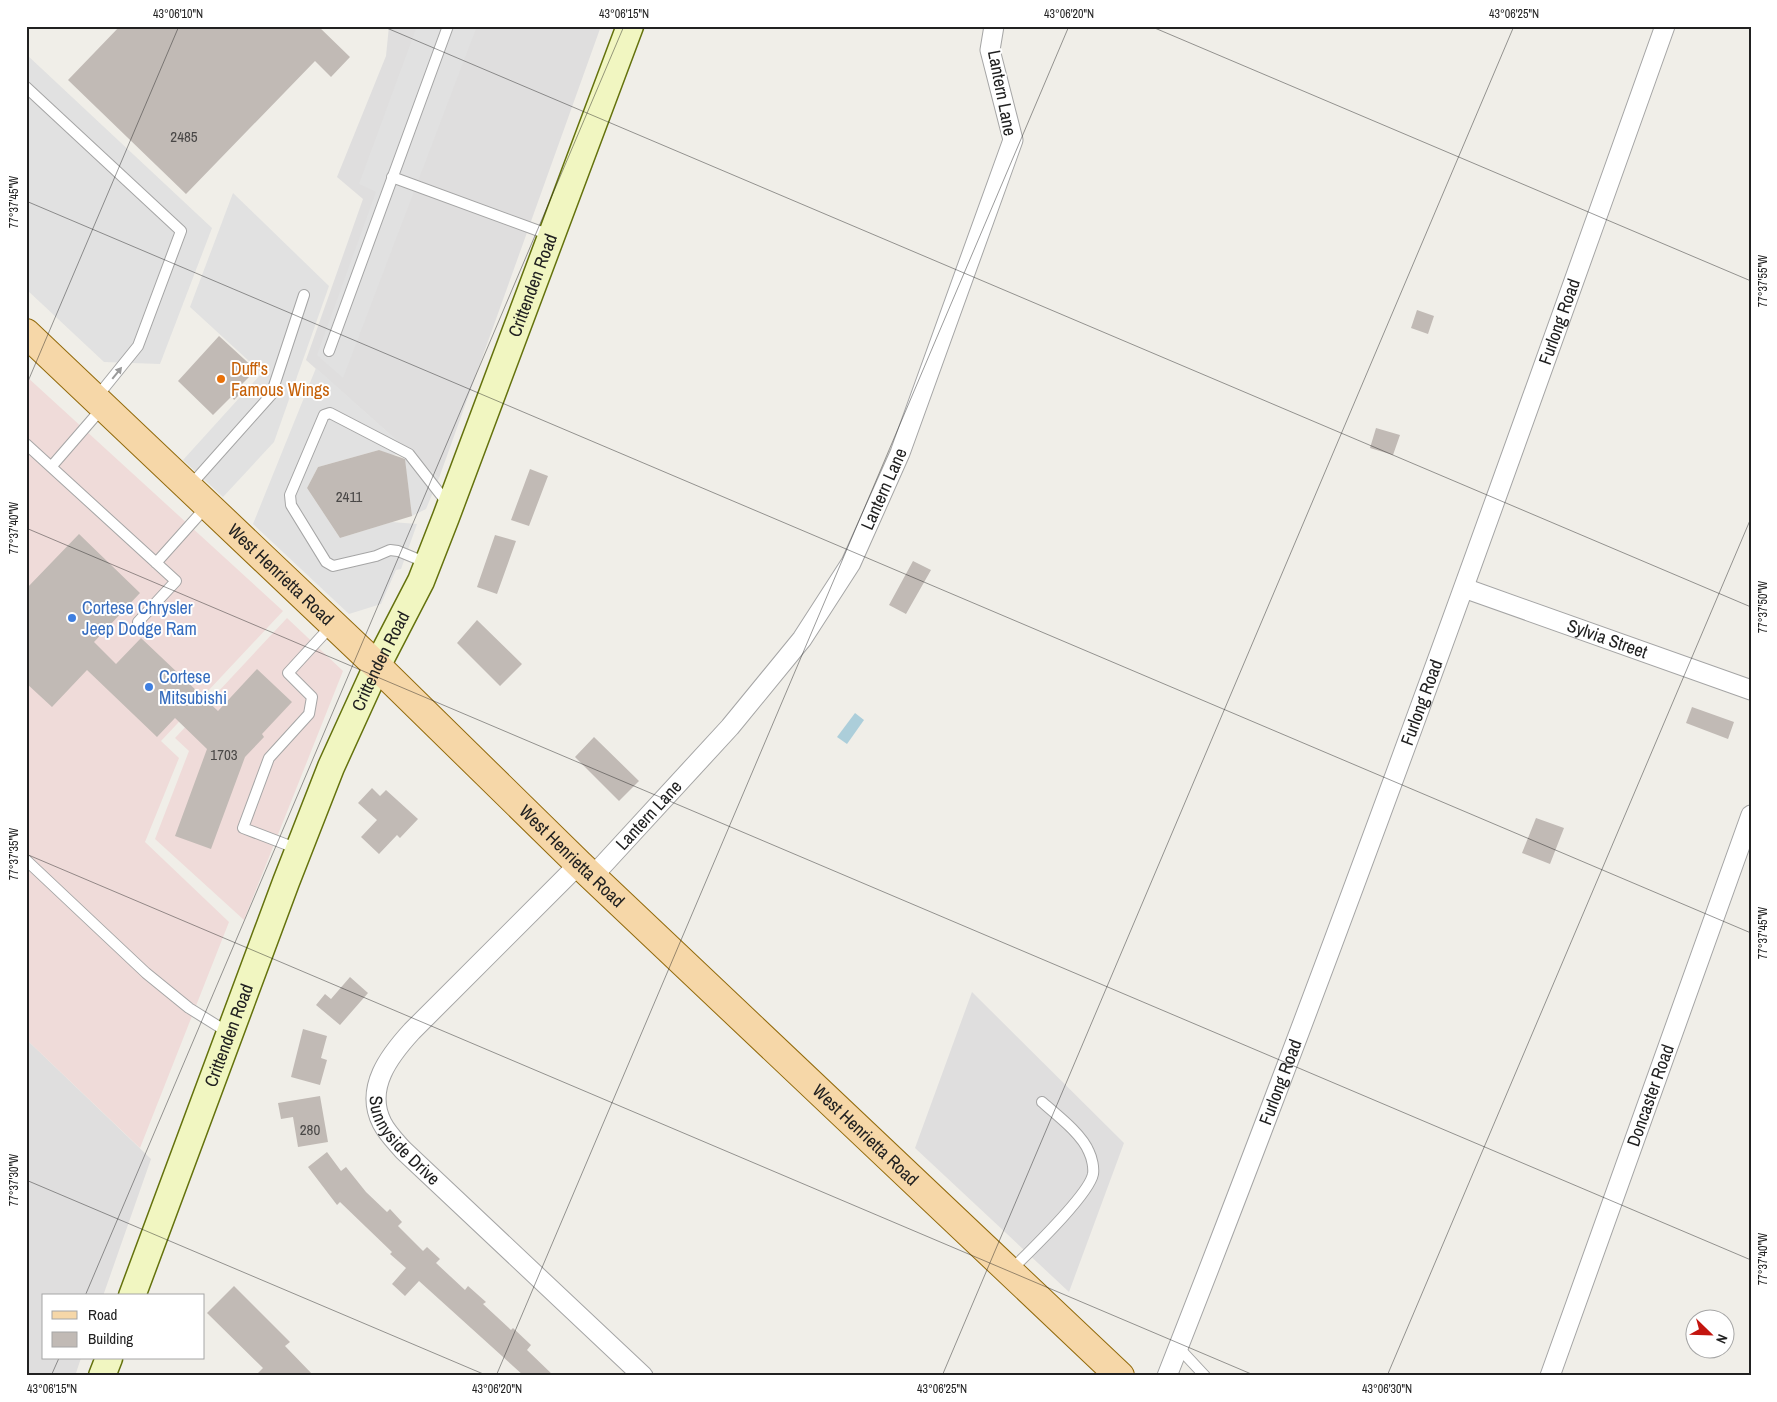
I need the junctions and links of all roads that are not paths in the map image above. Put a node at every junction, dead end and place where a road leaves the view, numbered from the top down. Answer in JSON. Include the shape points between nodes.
{"nodes":[{"id":1,"x":448,"y":26,"type":"edge"},
{"id":2,"x":630,"y":26,"type":"edge"},
{"id":3,"x":994,"y":26,"type":"edge"},
{"id":4,"x":1665,"y":26,"type":"edge"},
{"id":5,"x":26,"y":87,"type":"edge"},
{"id":6,"x":392,"y":177,"type":"junction"},
{"id":7,"x":551,"y":235,"type":"junction"},
{"id":8,"x":304,"y":295,"type":"dead end"},
{"id":9,"x":26,"y":333,"type":"edge"},
{"id":10,"x":329,"y":351,"type":"dead end"},
{"id":11,"x":100,"y":403,"type":"junction"},
{"id":12,"x":26,"y":444,"type":"edge"},
{"id":13,"x":51,"y":466,"type":"junction"},
{"id":14,"x":198,"y":496,"type":"junction"},
{"id":15,"x":450,"y":507,"type":"junction"},
{"id":16,"x":156,"y":563,"type":"junction"},
{"id":17,"x":428,"y":563,"type":"junction"},
{"id":18,"x":1464,"y":588,"type":"junction"},
{"id":19,"x":138,"y":622,"type":"dead end"},
{"id":20,"x":332,"y":624,"type":"junction"},
{"id":21,"x":377,"y":666,"type":"junction"},
{"id":22,"x":1751,"y":690,"type":"edge"},
{"id":23,"x":1751,"y":815,"type":"edge"},
{"id":24,"x":298,"y":849,"type":"junction"},
{"id":25,"x":26,"y":860,"type":"edge"},
{"id":26,"x":586,"y":870,"type":"junction"},
{"id":27,"x":230,"y":1033,"type":"junction"},
{"id":28,"x":1042,"y":1102,"type":"dead end"},
{"id":29,"x":1010,"y":1272,"type":"junction"},
{"id":30,"x":133,"y":1294,"type":"edge"},
{"id":31,"x":1178,"y":1347,"type":"junction"},
{"id":32,"x":108,"y":1360,"type":"edge"},
{"id":33,"x":102,"y":1376,"type":"edge"},
{"id":34,"x":643,"y":1376,"type":"edge"},
{"id":35,"x":1120,"y":1376,"type":"edge"},
{"id":36,"x":1167,"y":1376,"type":"edge"},
{"id":37,"x":1205,"y":1376,"type":"edge"},
{"id":38,"x":1550,"y":1376,"type":"edge"}],
"edges":[{"from":1,"to":6,"type":"lane"},
{"from":2,"to":7,"type":"street","name":"Crittenden Road"},
{"from":3,"to":26,"type":"street","name":"Lantern Lane","via":[[990,50],[1013,140],[900,453],[851,563],[802,639],[730,727]]},
{"from":4,"to":18,"type":"street","name":"Furlong Road"},
{"from":11,"to":5,"type":"lane","one_way":true,"via":[[138,346],[181,231]]},
{"from":6,"to":7,"type":"lane"},
{"from":6,"to":10,"type":"lane"},
{"from":7,"to":15,"type":"street","name":"Crittenden Road"},
{"from":8,"to":14,"type":"lane","via":[[271,395]]},
{"from":9,"to":11,"type":"main road","name":"West Henrietta Road"},
{"from":11,"to":13,"type":"lane"},
{"from":11,"to":14,"type":"main road","name":"West Henrietta Road"},
{"from":12,"to":13,"type":"lane"},
{"from":13,"to":16,"type":"lane"},
{"from":14,"to":16,"type":"lane"},
{"from":14,"to":20,"type":"main road","name":"West Henrietta Road"},
{"from":15,"to":17,"type":"street","name":"Crittenden Road"},
{"from":15,"to":17,"type":"lane","via":[[409,454],[330,413],[324,415],[290,495],[291,505],[326,562],[332,566],[390,550]]},
{"from":16,"to":19,"type":"lane","via":[[176,581]]},
{"from":17,"to":21,"type":"street","name":"Crittenden Road"},
{"from":18,"to":22,"type":"street","name":"Sylvia Street"},
{"from":18,"to":31,"type":"street","name":"Furlong Road","via":[[1307,1013]]},
{"from":20,"to":21,"type":"main road","name":"West Henrietta Road"},
{"from":20,"to":24,"type":"lane","via":[[288,673],[312,697],[308,714],[269,758],[243,828]]},
{"from":21,"to":24,"type":"street","name":"Crittenden Road"},
{"from":21,"to":26,"type":"main road","name":"West Henrietta Road"},
{"from":23,"to":38,"type":"street","name":"Doncaster Road"},
{"from":24,"to":27,"type":"street","name":"Crittenden Road"},
{"from":25,"to":27,"type":"lane","via":[[146,973],[189,1008]]},
{"from":26,"to":29,"type":"main road","name":"West Henrietta Road"},
{"from":26,"to":34,"type":"street","name":"Sunnyside Drive","via":[[412,1030],[393,1052],[380,1075],[376,1098],[382,1122],[403,1150]]},
{"from":27,"to":30,"type":"street","name":"Crittenden Road"},
{"from":28,"to":29,"type":"lane","via":[[1084,1141],[1090,1152],[1093,1173],[1080,1197]]},
{"from":29,"to":35,"type":"main road","name":"West Henrietta Road"},
{"from":31,"to":36,"type":"street","name":"Furlong Road"},
{"from":31,"to":37,"type":"lane"},
{"from":32,"to":33,"type":"street"}]}
